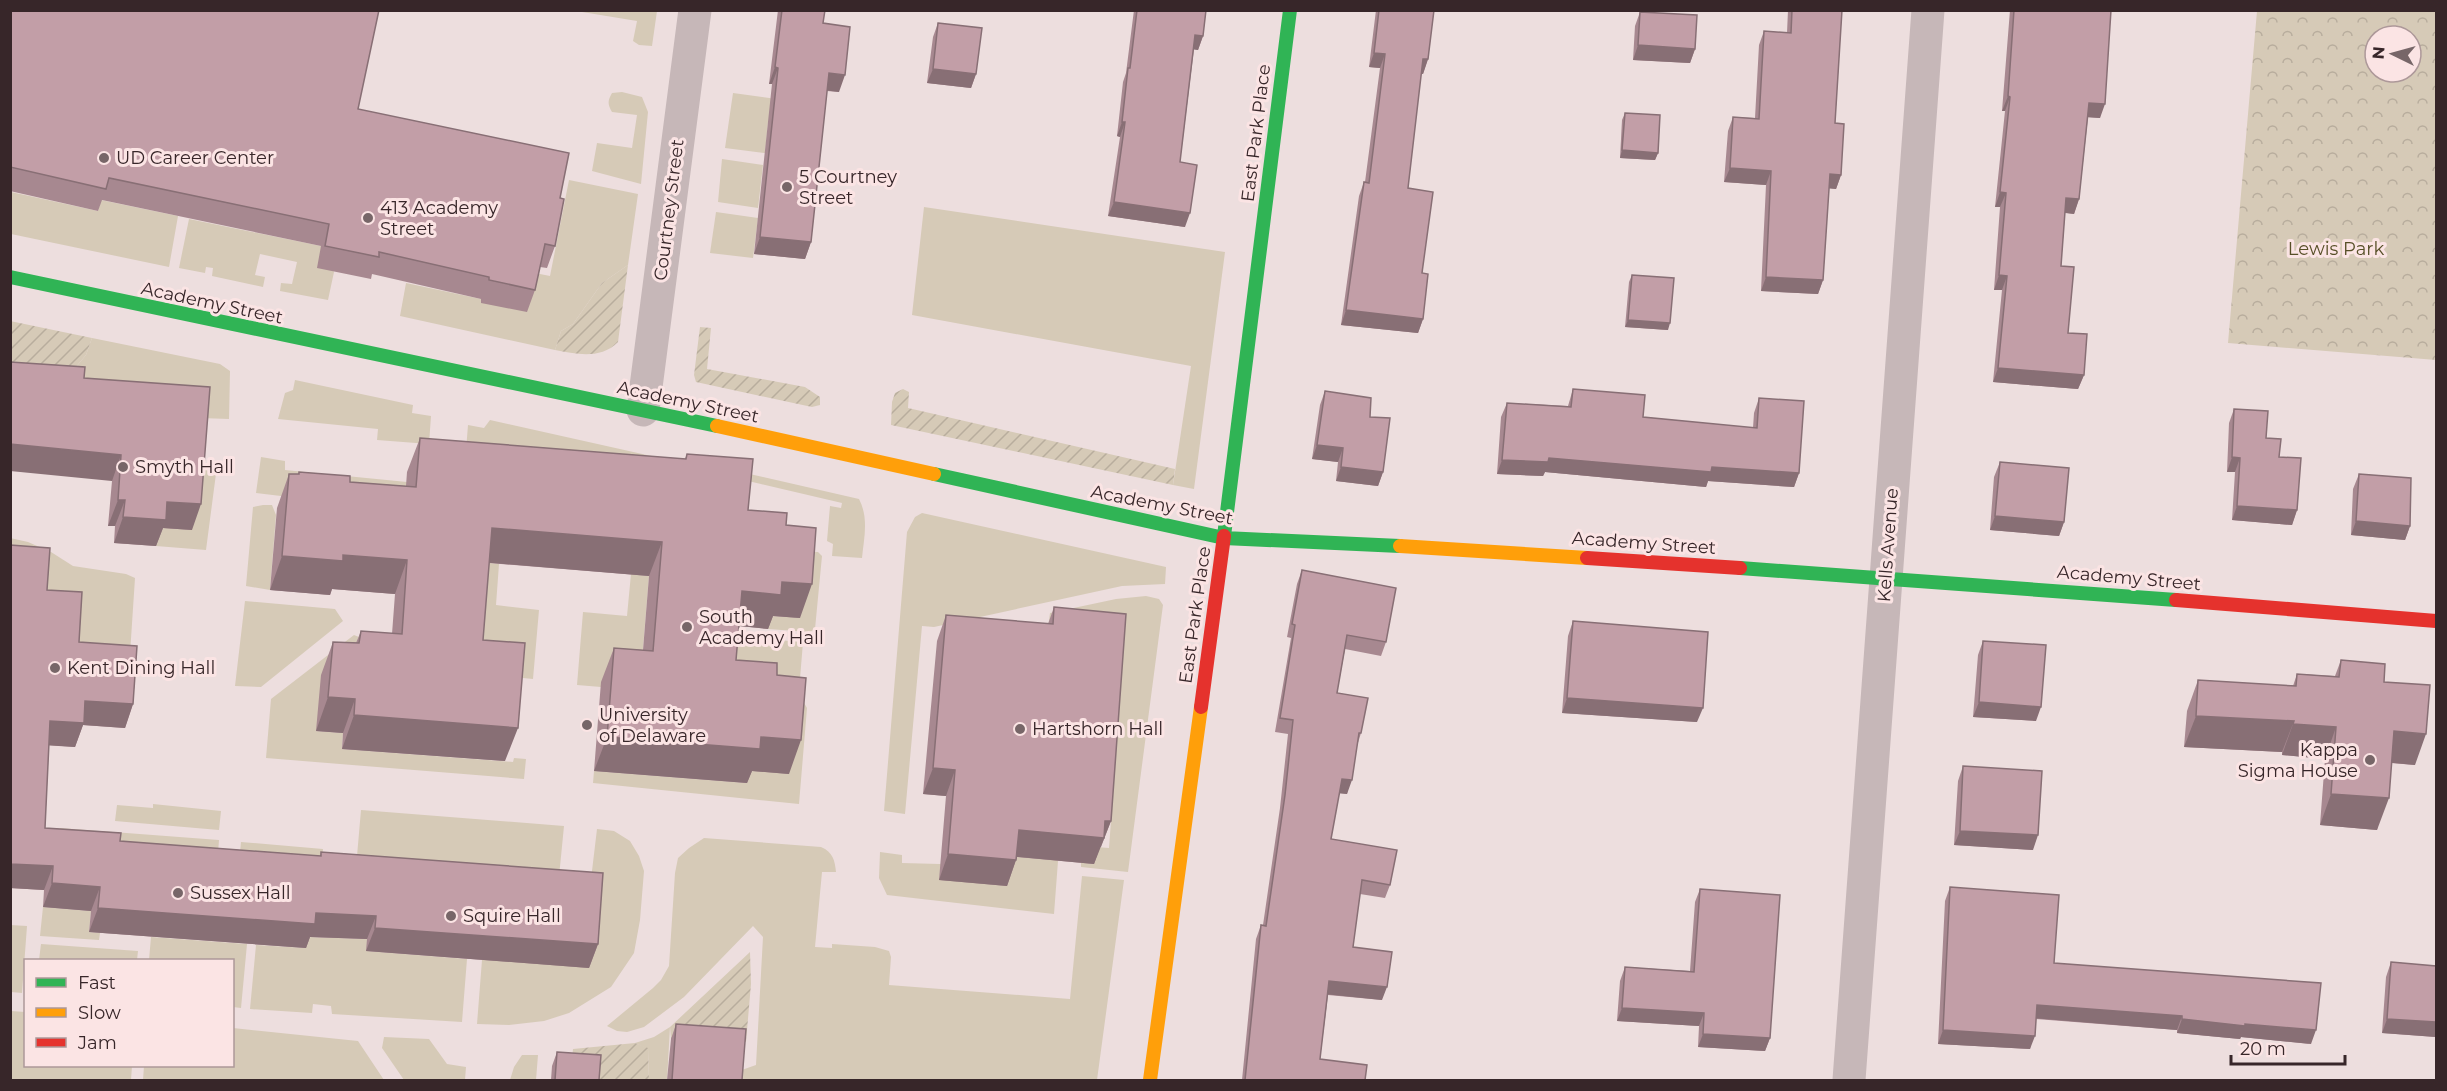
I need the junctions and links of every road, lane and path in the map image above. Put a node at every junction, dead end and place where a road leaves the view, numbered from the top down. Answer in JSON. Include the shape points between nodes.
{"nodes":[{"id":1,"x":695,"y":10,"type":"edge"},
{"id":2,"x":1290,"y":10,"type":"edge"},
{"id":3,"x":1928,"y":10,"type":"edge"},
{"id":4,"x":10,"y":277,"type":"edge"},
{"id":5,"x":643,"y":410,"type":"junction"},
{"id":6,"x":1224,"y":538,"type":"junction"},
{"id":7,"x":1886,"y":577,"type":"junction"},
{"id":8,"x":2436,"y":621,"type":"edge"},
{"id":9,"x":1150,"y":1080,"type":"edge"},
{"id":10,"x":1849,"y":1080,"type":"edge"}],
"edges":[{"from":1,"to":5,"type":"street","name":"Courtney Street"},
{"from":2,"to":6,"type":"street","name":"East Park Place"},
{"from":3,"to":7,"type":"street","name":"Kells Avenue"},
{"from":4,"to":5,"type":"street","name":"Academy Street"},
{"from":5,"to":6,"type":"street","name":"Academy Street"},
{"from":6,"to":7,"type":"street","name":"Academy Street"},
{"from":6,"to":9,"type":"street","name":"East Park Place"},
{"from":7,"to":8,"type":"street","name":"Academy Street"},
{"from":7,"to":10,"type":"street","name":"Kells Avenue"}]}
